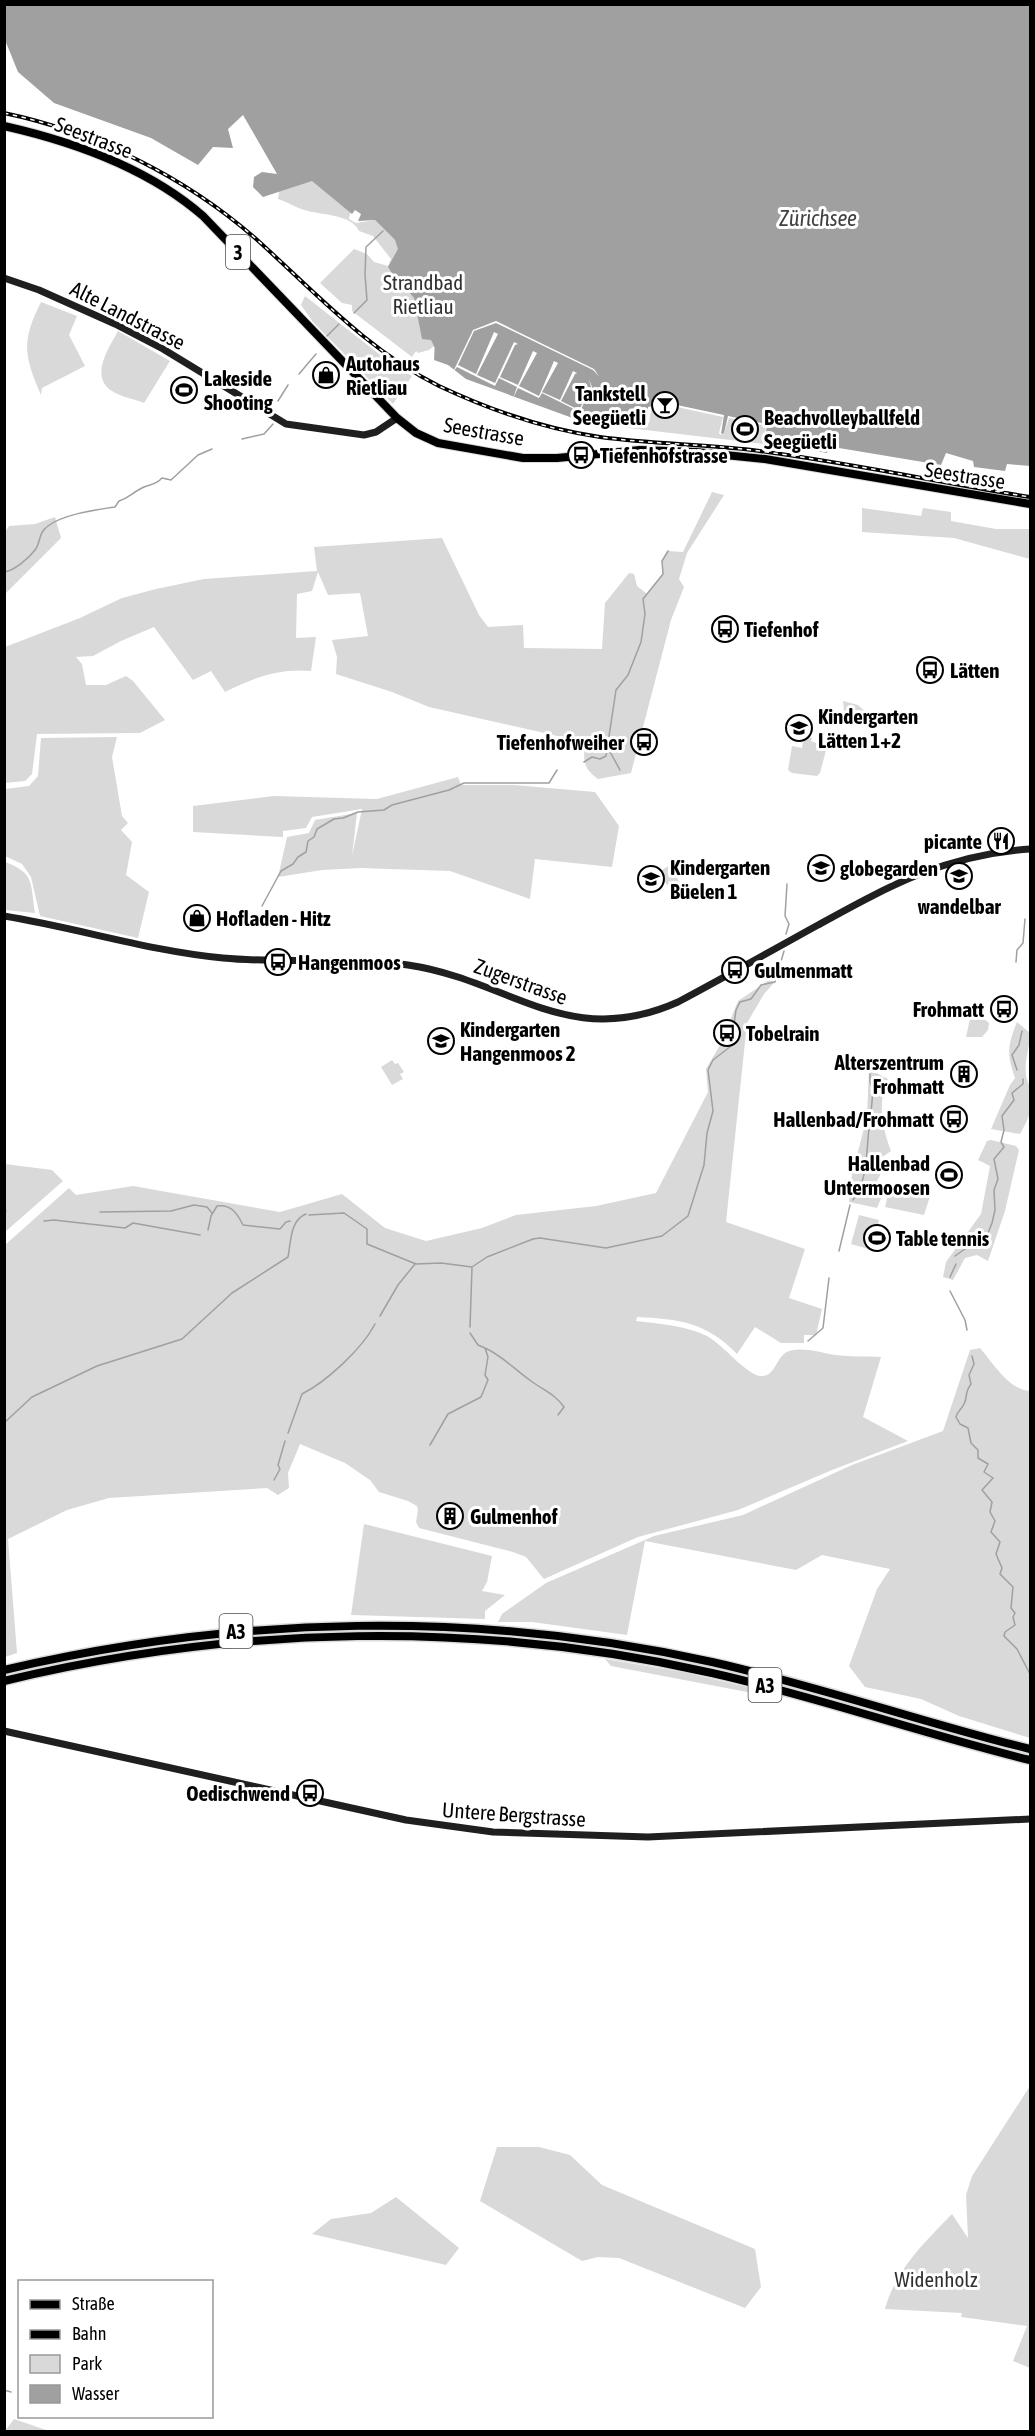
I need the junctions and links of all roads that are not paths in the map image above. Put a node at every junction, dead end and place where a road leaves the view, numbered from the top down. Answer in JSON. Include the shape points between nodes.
{"nodes":[{"id":1,"x":4,"y":126,"type":"edge"},
{"id":2,"x":4,"y":278,"type":"edge"},
{"id":3,"x":397,"y":417,"type":"junction"},
{"id":4,"x":1030,"y":504,"type":"edge"},
{"id":5,"x":1030,"y":849,"type":"edge"},
{"id":6,"x":4,"y":916,"type":"edge"},
{"id":7,"x":4,"y":1670,"type":"edge"},
{"id":8,"x":4,"y":1681,"type":"edge"},
{"id":9,"x":4,"y":1731,"type":"edge"},
{"id":10,"x":1030,"y":1749,"type":"edge"},
{"id":11,"x":1030,"y":1760,"type":"edge"},
{"id":12,"x":1030,"y":1819,"type":"edge"}],
"edges":[{"from":1,"to":3,"type":"main road","name":"Seestrasse","number":"3","via":[[120,164],[183,198]]},
{"from":2,"to":3,"type":"main road","name":"Alte Landstrasse","via":[[39,290],[163,349],[286,424],[364,435],[376,432]]},
{"from":3,"to":4,"type":"main road","name":"Seestrasse","number":"3","via":[[416,433],[438,443],[523,458],[640,450],[722,454]]},
{"from":5,"to":6,"type":"main road","name":"Zugerstrasse","via":[[962,860],[905,879],[678,1002],[646,1014],[614,1019],[562,1015],[451,974],[410,965],[201,956]]},
{"from":7,"to":10,"type":"highway","number":"A3","via":[[130,1645],[242,1631],[361,1625],[496,1630],[606,1642],[714,1662]]},
{"from":8,"to":11,"type":"highway","number":"A3","via":[[119,1657],[234,1642],[367,1635],[504,1641],[604,1652],[732,1677]]},
{"from":9,"to":12,"type":"main road","name":"Untere Bergstrasse","via":[[406,1820],[493,1832],[648,1837]]}]}
